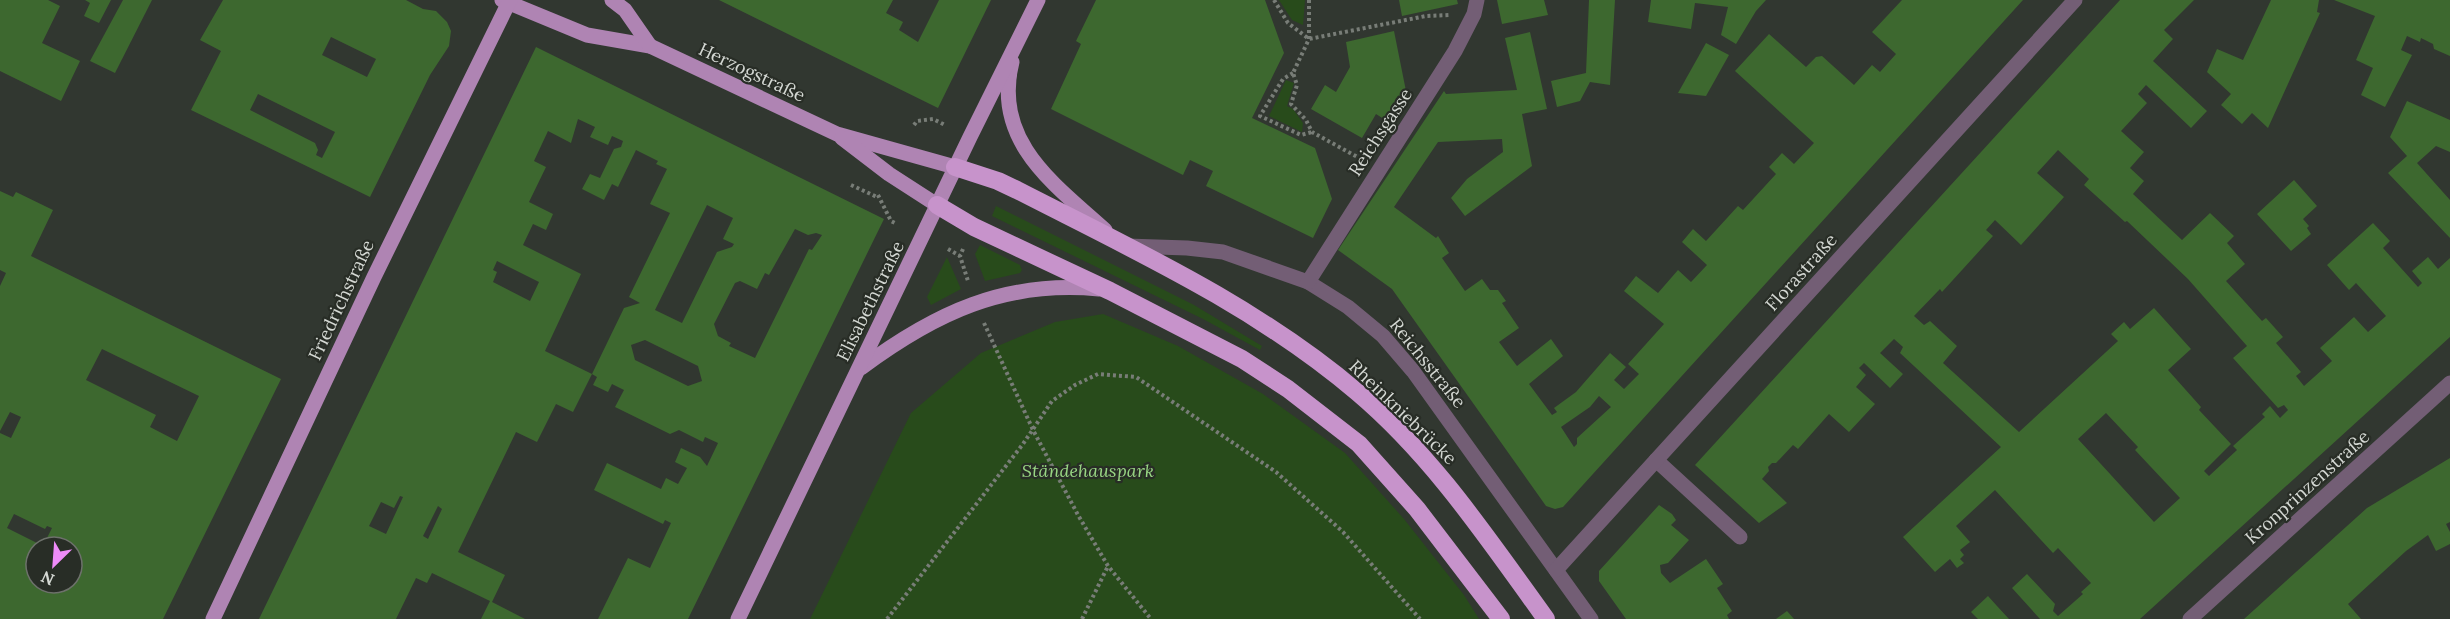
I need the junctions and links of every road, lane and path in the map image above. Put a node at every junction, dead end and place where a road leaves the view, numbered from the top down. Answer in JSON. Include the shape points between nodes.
{"nodes":[{"id":1,"x":612,"y":0,"type":"edge"},
{"id":2,"x":1038,"y":0,"type":"edge"},
{"id":3,"x":1274,"y":0,"type":"edge"},
{"id":4,"x":1309,"y":0,"type":"edge"},
{"id":5,"x":2075,"y":0,"type":"edge"},
{"id":6,"x":507,"y":1,"type":"edge"},
{"id":7,"x":1475,"y":7,"type":"edge"},
{"id":8,"x":1309,"y":39,"type":"junction"},
{"id":9,"x":1017,"y":42,"type":"junction"},
{"id":10,"x":650,"y":46,"type":"junction"},
{"id":11,"x":1293,"y":73,"type":"junction"},
{"id":12,"x":914,"y":125,"type":"dead end"},
{"id":13,"x":945,"y":125,"type":"dead end"},
{"id":14,"x":1312,"y":132,"type":"junction"},
{"id":15,"x":837,"y":134,"type":"junction"},
{"id":16,"x":1366,"y":162,"type":"dead end"},
{"id":17,"x":955,"y":167,"type":"junction"},
{"id":18,"x":851,"y":185,"type":"dead end"},
{"id":19,"x":937,"y":205,"type":"junction"},
{"id":20,"x":897,"y":224,"type":"dead end"},
{"id":21,"x":968,"y":240,"type":"dead end"},
{"id":22,"x":1122,"y":244,"type":"junction"},
{"id":23,"x":948,"y":249,"type":"dead end"},
{"id":24,"x":960,"y":256,"type":"junction"},
{"id":25,"x":1308,"y":282,"type":"junction"},
{"id":26,"x":969,"y":285,"type":"dead end"},
{"id":27,"x":1110,"y":291,"type":"junction"},
{"id":28,"x":982,"y":319,"type":"dead end"},
{"id":29,"x":858,"y":370,"type":"junction"},
{"id":30,"x":2450,"y":383,"type":"edge"},
{"id":31,"x":1033,"y":430,"type":"junction"},
{"id":32,"x":1656,"y":460,"type":"junction"},
{"id":33,"x":1740,"y":537,"type":"dead end"},
{"id":34,"x":1108,"y":567,"type":"junction"},
{"id":35,"x":1556,"y":570,"type":"junction"},
{"id":36,"x":213,"y":619,"type":"edge"},
{"id":37,"x":738,"y":619,"type":"edge"},
{"id":38,"x":887,"y":619,"type":"edge"},
{"id":39,"x":1082,"y":619,"type":"edge"},
{"id":40,"x":1151,"y":619,"type":"edge"},
{"id":41,"x":1420,"y":619,"type":"edge"},
{"id":42,"x":1501,"y":619,"type":"edge"},
{"id":43,"x":1546,"y":619,"type":"edge"},
{"id":44,"x":1590,"y":619,"type":"edge"},
{"id":45,"x":2190,"y":619,"type":"edge"}],
"edges":[{"from":1,"to":10,"type":"main road","via":[[625,10]]},
{"from":2,"to":9,"type":"main road","name":"Elisabethstraße"},
{"from":3,"to":8,"type":"path","via":[[1288,23]]},
{"from":4,"to":8,"type":"path"},
{"from":5,"to":32,"type":"street","name":"Florastraße"},
{"from":6,"to":10,"type":"main road","name":"Herzogstraße","via":[[567,29]]},
{"from":6,"to":36,"type":"main road","name":"Friedrichstraße"},
{"from":7,"to":8,"type":"path"},
{"from":7,"to":25,"type":"street","name":"Reichsgasse","via":[[1455,51]]},
{"from":8,"to":11,"type":"path"},
{"from":9,"to":17,"type":"main road","name":"Elisabethstraße"},
{"from":9,"to":22,"type":"main road","via":[[1009,94],[1012,120],[1023,147],[1034,163]]},
{"from":10,"to":15,"type":"main road","name":"Herzogstraße"},
{"from":11,"to":14,"type":"path","via":[[1297,86],[1291,104]]},
{"from":11,"to":14,"type":"path","via":[[1283,80],[1260,116],[1301,135]]},
{"from":12,"to":13,"type":"path","via":[[933,118]]},
{"from":14,"to":16,"type":"path"},
{"from":15,"to":17,"type":"main road","name":"Herzogstraße"},
{"from":15,"to":19,"type":"main road","name":"Herzogstraße"},
{"from":17,"to":19,"type":"main road","name":"Elisabethstraße"},
{"from":17,"to":22,"type":"highway","name":"Reichsstraße","via":[[998,181]]},
{"from":18,"to":20,"type":"path","via":[[878,196],[891,221]]},
{"from":19,"to":27,"type":"highway","via":[[974,227]]},
{"from":19,"to":29,"type":"main road","name":"Elisabethstraße"},
{"from":21,"to":24,"type":"path"},
{"from":22,"to":25,"type":"street","name":"Reichsstraße","via":[[1223,252]]},
{"from":22,"to":43,"type":"highway","name":"Rheinkniebrücke","via":[[1262,322],[1359,394],[1457,495]]},
{"from":23,"to":24,"type":"path"},
{"from":24,"to":26,"type":"path"},
{"from":25,"to":35,"type":"street","name":"Reichsstraße","via":[[1348,307],[1383,336],[1413,370]]},
{"from":27,"to":29,"type":"main road","via":[[1061,286],[975,302],[904,336]]},
{"from":27,"to":42,"type":"highway","via":[[1242,359],[1359,444],[1417,509]]},
{"from":28,"to":31,"type":"path"},
{"from":29,"to":37,"type":"main road","name":"Elisabethstraße"},
{"from":30,"to":45,"type":"street","name":"Kronprinzenstraße"},
{"from":31,"to":34,"type":"path"},
{"from":31,"to":38,"type":"path"},
{"from":31,"to":41,"type":"path","via":[[1052,401],[1075,385],[1098,374],[1136,377],[1276,472],[1343,532]]},
{"from":32,"to":33,"type":"street"},
{"from":32,"to":35,"type":"street","name":"Florastraße"},
{"from":34,"to":39,"type":"path"},
{"from":34,"to":40,"type":"path"},
{"from":35,"to":44,"type":"street","name":"Reichsstraße"}]}
